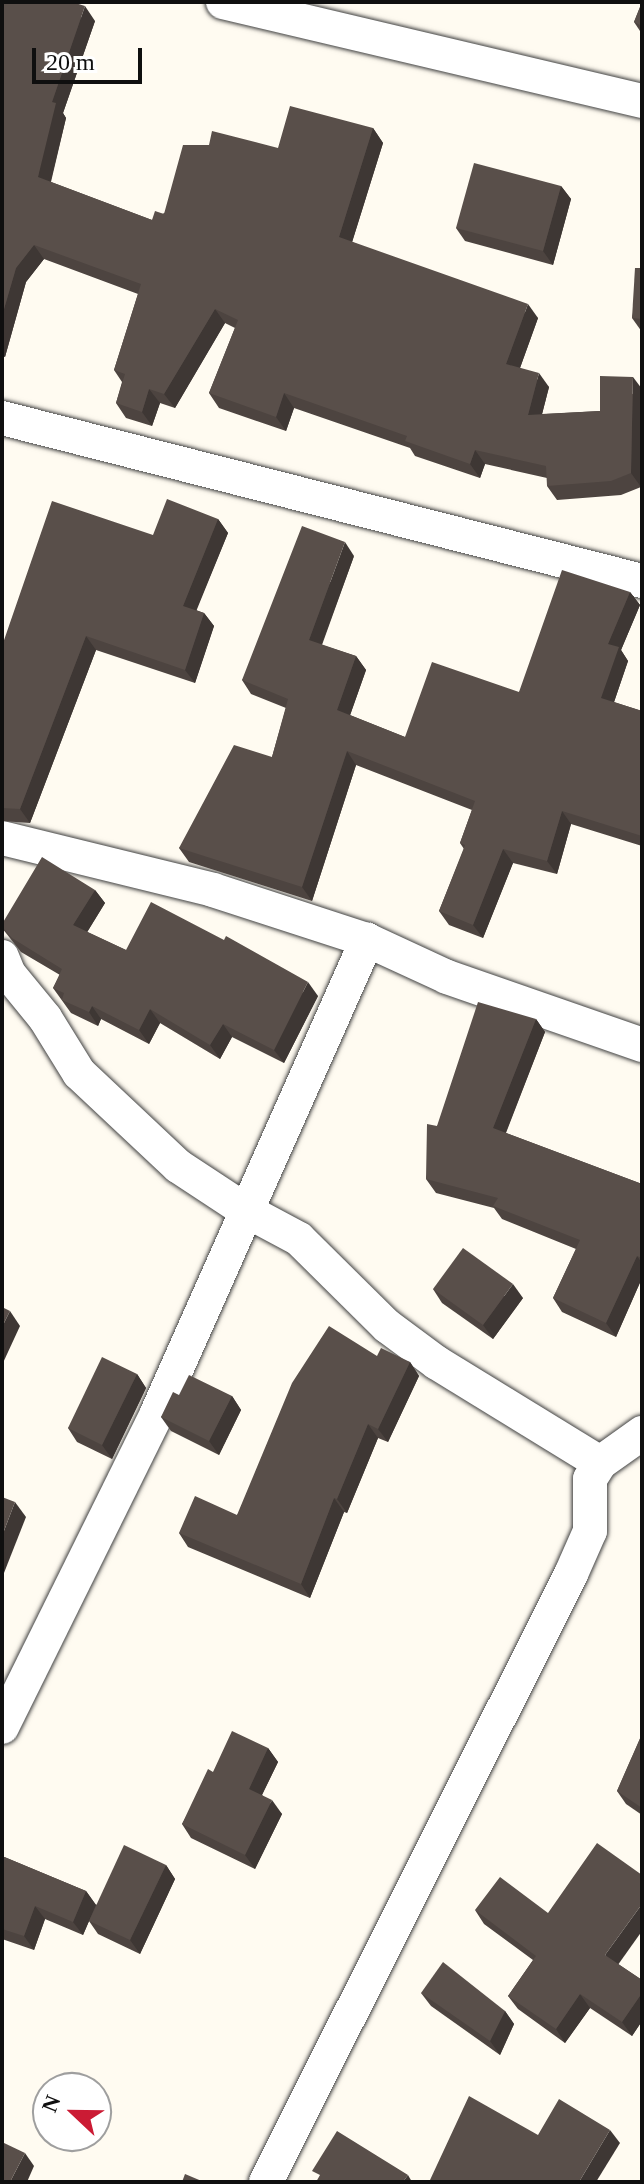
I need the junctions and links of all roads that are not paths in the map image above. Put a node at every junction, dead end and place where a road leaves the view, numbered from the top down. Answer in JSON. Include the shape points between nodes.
{"nodes":[{"id":1,"x":223,"y":2,"type":"edge"},
{"id":2,"x":642,"y":101,"type":"edge"},
{"id":3,"x":2,"y":418,"type":"edge"},
{"id":4,"x":642,"y":581,"type":"edge"},
{"id":5,"x":2,"y":838,"type":"edge"},
{"id":6,"x":367,"y":940,"type":"junction"},
{"id":7,"x":2,"y":957,"type":"edge"},
{"id":8,"x":642,"y":1045,"type":"edge"},
{"id":9,"x":245,"y":1210,"type":"junction"},
{"id":10,"x":642,"y":1433,"type":"edge"},
{"id":11,"x":600,"y":1463,"type":"junction"},
{"id":12,"x":2,"y":1727,"type":"edge"},
{"id":13,"x":266,"y":2182,"type":"edge"}],
"edges":[{"from":1,"to":2,"type":"street"},
{"from":3,"to":4,"type":"street"},
{"from":5,"to":6,"type":"street","via":[[213,890]]},
{"from":6,"to":8,"type":"street","via":[[447,977]]},
{"from":6,"to":9,"type":"street"},
{"from":7,"to":9,"type":"street","via":[[79,1073],[178,1166]]},
{"from":9,"to":11,"type":"street","via":[[299,1239],[387,1326],[437,1363]]},
{"from":9,"to":12,"type":"street","via":[[157,1413]]},
{"from":10,"to":11,"type":"street"},
{"from":11,"to":13,"type":"street","via":[[590,1479],[590,1531],[571,1574]]}]}
